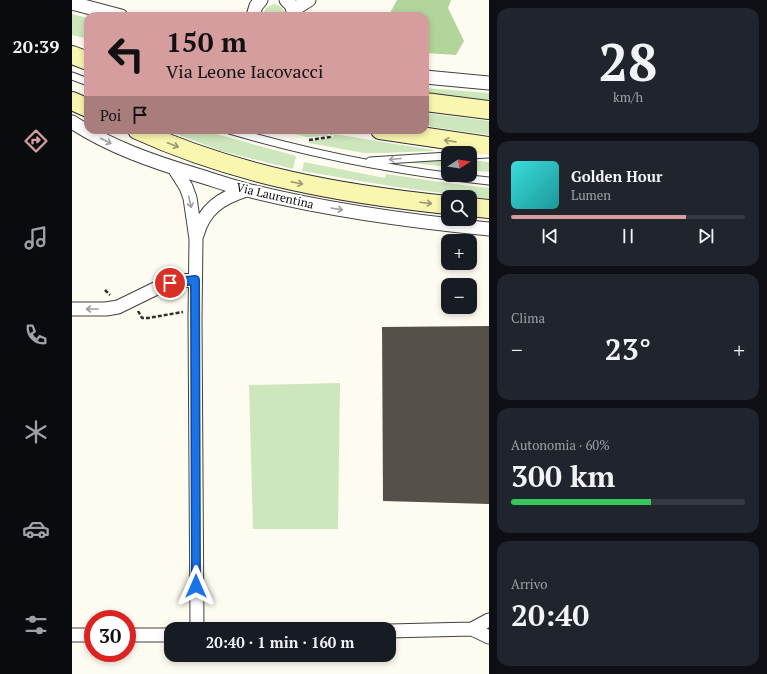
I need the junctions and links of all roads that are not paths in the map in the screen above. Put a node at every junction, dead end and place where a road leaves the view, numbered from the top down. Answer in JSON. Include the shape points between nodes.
{"nodes":[{"id":1,"x":261,"y":0,"type":"edge"},
{"id":2,"x":308,"y":0,"type":"edge"},
{"id":3,"x":72,"y":3,"type":"edge"},
{"id":4,"x":291,"y":9,"type":"edge"},
{"id":5,"x":106,"y":12,"type":"edge"},
{"id":6,"x":254,"y":12,"type":"edge"},
{"id":7,"x":72,"y":50,"type":"edge"},
{"id":8,"x":84,"y":52,"type":"edge"},
{"id":9,"x":72,"y":55,"type":"edge"},
{"id":10,"x":84,"y":60,"type":"edge"},
{"id":11,"x":72,"y":76,"type":"edge"},
{"id":12,"x":429,"y":77,"type":"edge"},
{"id":13,"x":84,"y":80,"type":"edge"},
{"id":14,"x":489,"y":83,"type":"edge"},
{"id":15,"x":72,"y":101,"type":"edge"},
{"id":16,"x":429,"y":102,"type":"edge"},
{"id":17,"x":84,"y":106,"type":"edge"},
{"id":18,"x":489,"y":110,"type":"edge"},
{"id":19,"x":72,"y":122,"type":"edge"},
{"id":20,"x":84,"y":129,"type":"edge"},
{"id":21,"x":94,"y":134,"type":"edge"},
{"id":22,"x":147,"y":134,"type":"edge"},
{"id":23,"x":244,"y":134,"type":"edge"},
{"id":24,"x":407,"y":134,"type":"edge"},
{"id":25,"x":489,"y":146,"type":"edge"},
{"id":26,"x":489,"y":154,"type":"edge"},
{"id":27,"x":477,"y":155,"type":"edge"},
{"id":28,"x":441,"y":156,"type":"edge"},
{"id":29,"x":360,"y":162,"type":"junction"},
{"id":30,"x":174,"y":168,"type":"junction"},
{"id":31,"x":489,"y":181,"type":"edge"},
{"id":32,"x":246,"y":190,"type":"junction"},
{"id":33,"x":441,"y":204,"type":"edge"},
{"id":34,"x":477,"y":208,"type":"edge"},
{"id":35,"x":489,"y":209,"type":"edge"},
{"id":36,"x":489,"y":229,"type":"edge"},
{"id":37,"x":196,"y":239,"type":"junction"},
{"id":38,"x":195,"y":280,"type":"junction"},
{"id":39,"x":72,"y":309,"type":"edge"},
{"id":40,"x":489,"y":620,"type":"edge"},
{"id":41,"x":196,"y":622,"type":"edge"},
{"id":42,"x":472,"y":629,"type":"junction"},
{"id":43,"x":396,"y":631,"type":"edge"},
{"id":44,"x":72,"y":635,"type":"edge"},
{"id":45,"x":84,"y":635,"type":"edge"},
{"id":46,"x":136,"y":635,"type":"edge"},
{"id":47,"x":164,"y":635,"type":"edge"},
{"id":48,"x":489,"y":637,"type":"edge"}],
"edges":[{"from":1,"to":6,"type":"street"},
{"from":2,"to":4,"type":"street"},
{"from":3,"to":5,"type":"street"},
{"from":7,"to":8,"type":"main road"},
{"from":9,"to":10,"type":"main road"},
{"from":11,"to":13,"type":"lane"},
{"from":12,"to":14,"type":"street"},
{"from":15,"to":17,"type":"main road"},
{"from":16,"to":18,"type":"main road"},
{"from":19,"to":20,"type":"street","name":"Via Laurentina","one_way":true},
{"from":21,"to":30,"type":"street","name":"Via Laurentina","one_way":true,"via":[[151,161]]},
{"from":22,"to":33,"type":"main road","name":"Via Laurentina","one_way":true,"via":[[185,150],[253,172],[334,190]]},
{"from":23,"to":29,"type":"lane"},
{"from":25,"to":24,"type":"main road","one_way":true},
{"from":26,"to":27,"type":"lane"},
{"from":28,"to":29,"type":"lane","one_way":true},
{"from":29,"to":31,"type":"lane"},
{"from":30,"to":32,"type":"street","name":"Via Laurentina"},
{"from":30,"to":37,"type":"street","one_way":true,"via":[[190,198]]},
{"from":32,"to":36,"type":"street","name":"Via Laurentina","one_way":true,"via":[[357,213]]},
{"from":32,"to":37,"type":"street","via":[[228,196],[214,206],[203,219]]},
{"from":34,"to":35,"type":"main road"},
{"from":37,"to":38,"type":"street"},
{"from":38,"to":39,"type":"street","one_way":true,"via":[[161,286],[118,308]]},
{"from":38,"to":41,"type":"street"},
{"from":40,"to":42,"type":"street"},
{"from":42,"to":43,"type":"street"},
{"from":42,"to":48,"type":"street"},
{"from":44,"to":45,"type":"street"},
{"from":46,"to":47,"type":"street"}]}
